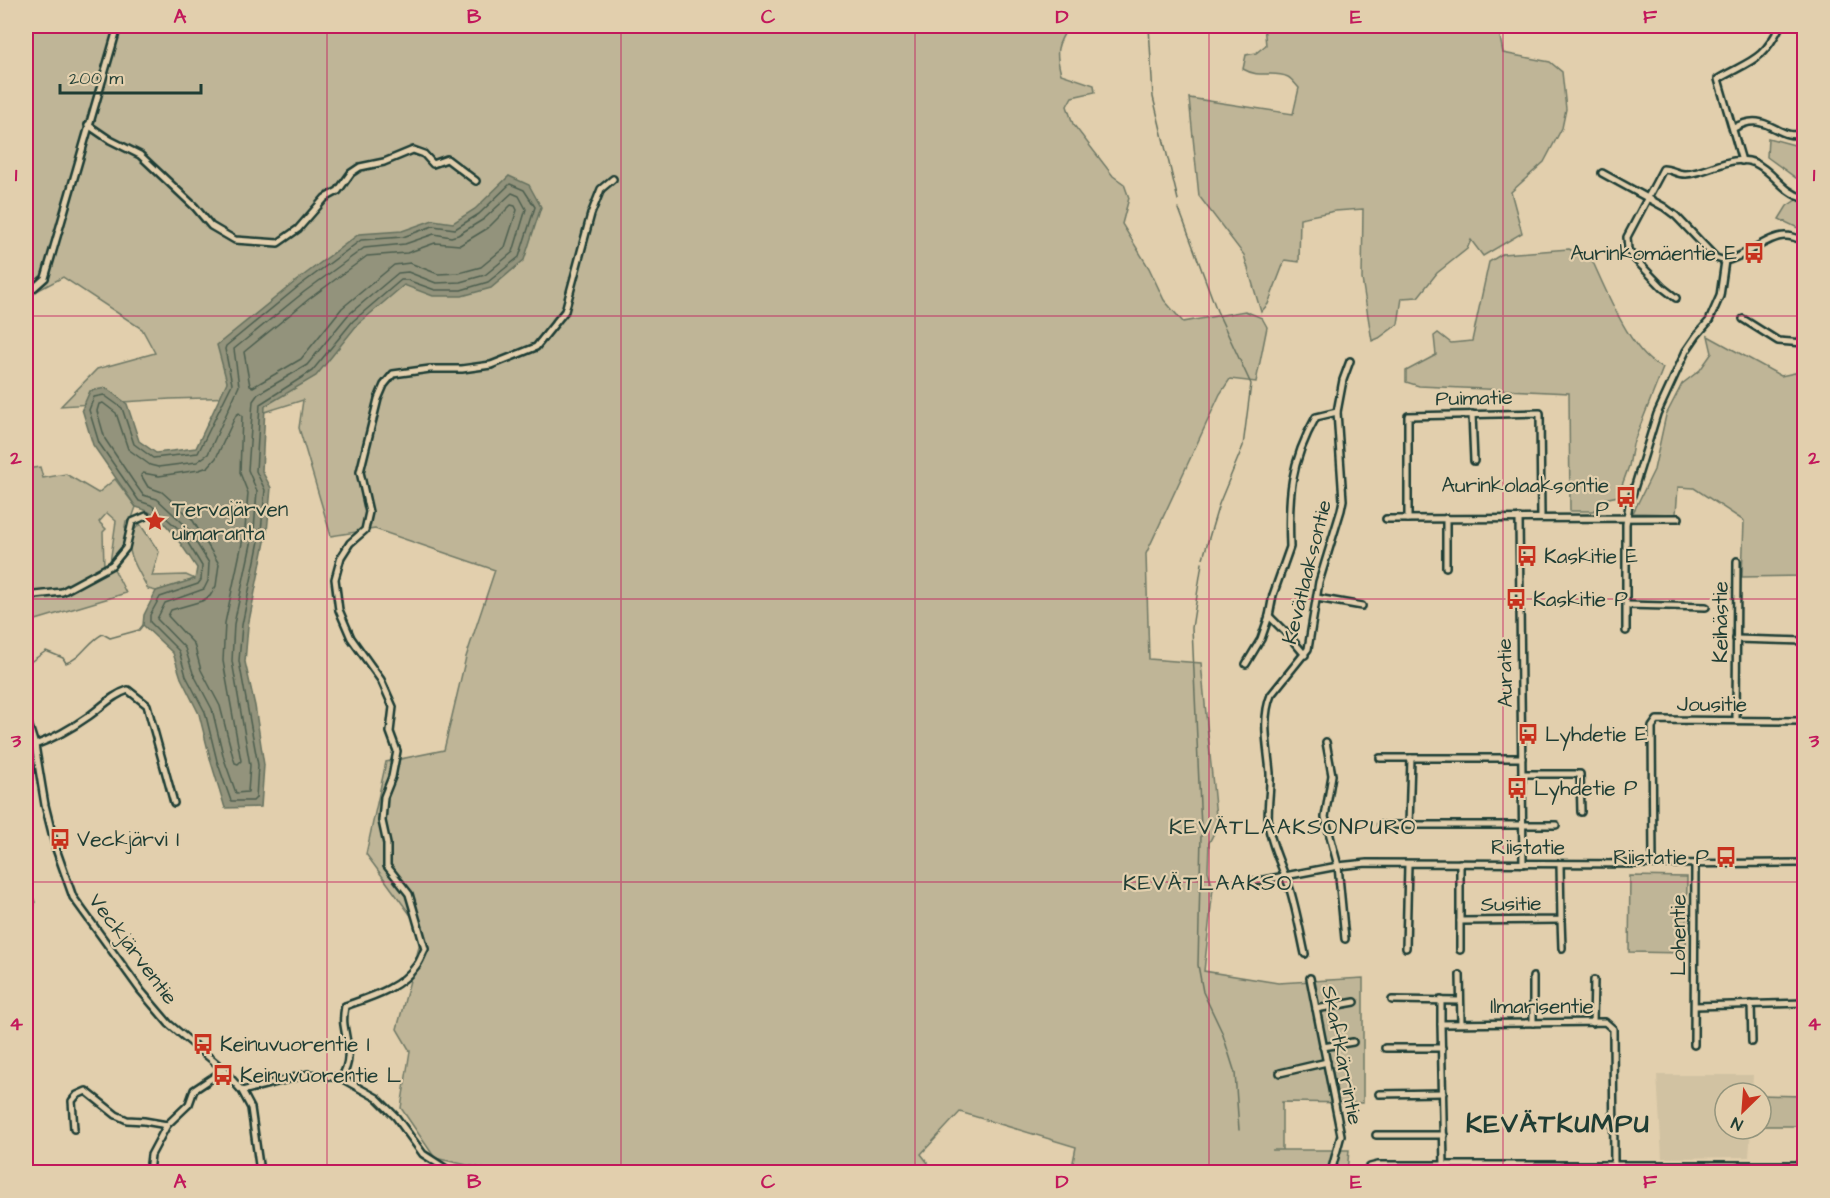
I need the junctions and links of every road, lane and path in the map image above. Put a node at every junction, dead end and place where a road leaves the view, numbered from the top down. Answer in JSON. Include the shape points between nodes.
{"nodes":[{"id":1,"x":118,"y":26,"type":"edge"},
{"id":2,"x":1780,"y":26,"type":"edge"},
{"id":3,"x":88,"y":125,"type":"junction"},
{"id":4,"x":1734,"y":128,"type":"junction"},
{"id":5,"x":1804,"y":133,"type":"edge"},
{"id":6,"x":1742,"y":161,"type":"junction"},
{"id":7,"x":1602,"y":173,"type":"dead end"},
{"id":8,"x":613,"y":179,"type":"dead end"},
{"id":9,"x":476,"y":181,"type":"dead end"},
{"id":10,"x":1648,"y":197,"type":"junction"},
{"id":11,"x":1804,"y":198,"type":"edge"},
{"id":12,"x":1804,"y":241,"type":"edge"},
{"id":13,"x":1725,"y":261,"type":"junction"},
{"id":14,"x":26,"y":295,"type":"edge"},
{"id":15,"x":1676,"y":298,"type":"dead end"},
{"id":16,"x":1743,"y":319,"type":"dead end"},
{"id":17,"x":1804,"y":343,"type":"edge"},
{"id":18,"x":1350,"y":361,"type":"dead end"},
{"id":19,"x":1336,"y":412,"type":"junction"},
{"id":20,"x":1472,"y":414,"type":"junction"},
{"id":21,"x":1474,"y":461,"type":"dead end"},
{"id":22,"x":146,"y":516,"type":"dead end"},
{"id":23,"x":1519,"y":518,"type":"junction"},
{"id":24,"x":1541,"y":518,"type":"junction"},
{"id":25,"x":1627,"y":518,"type":"junction"},
{"id":26,"x":1679,"y":518,"type":"dead end"},
{"id":27,"x":1386,"y":519,"type":"dead end"},
{"id":28,"x":1408,"y":519,"type":"junction"},
{"id":29,"x":1446,"y":519,"type":"junction"},
{"id":30,"x":1737,"y":561,"type":"dead end"},
{"id":31,"x":1446,"y":567,"type":"dead end"},
{"id":32,"x":26,"y":597,"type":"edge"},
{"id":33,"x":1317,"y":598,"type":"junction"},
{"id":34,"x":1627,"y":605,"type":"junction"},
{"id":35,"x":1362,"y":606,"type":"dead end"},
{"id":36,"x":1706,"y":607,"type":"dead end"},
{"id":37,"x":1269,"y":616,"type":"junction"},
{"id":38,"x":1626,"y":631,"type":"dead end"},
{"id":39,"x":1737,"y":639,"type":"junction"},
{"id":40,"x":1804,"y":642,"type":"edge"},
{"id":41,"x":1305,"y":655,"type":"junction"},
{"id":42,"x":1246,"y":664,"type":"dead end"},
{"id":43,"x":26,"y":717,"type":"edge"},
{"id":44,"x":1736,"y":720,"type":"junction"},
{"id":45,"x":1804,"y":721,"type":"edge"},
{"id":46,"x":1326,"y":742,"type":"dead end"},
{"id":47,"x":36,"y":745,"type":"junction"},
{"id":48,"x":1380,"y":758,"type":"dead end"},
{"id":49,"x":1411,"y":758,"type":"junction"},
{"id":50,"x":1522,"y":758,"type":"junction"},
{"id":51,"x":1523,"y":774,"type":"junction"},
{"id":52,"x":174,"y":803,"type":"dead end"},
{"id":53,"x":1581,"y":812,"type":"dead end"},
{"id":54,"x":1381,"y":825,"type":"dead end"},
{"id":55,"x":1409,"y":825,"type":"junction"},
{"id":56,"x":1522,"y":825,"type":"junction"},
{"id":57,"x":1556,"y":825,"type":"dead end"},
{"id":58,"x":1804,"y":862,"type":"edge"},
{"id":59,"x":1460,"y":863,"type":"junction"},
{"id":60,"x":1408,"y":864,"type":"junction"},
{"id":61,"x":1523,"y":864,"type":"junction"},
{"id":62,"x":1560,"y":864,"type":"junction"},
{"id":63,"x":1653,"y":864,"type":"junction"},
{"id":64,"x":1695,"y":864,"type":"junction"},
{"id":65,"x":1338,"y":866,"type":"junction"},
{"id":66,"x":1284,"y":876,"type":"junction"},
{"id":67,"x":1253,"y":882,"type":"dead end"},
{"id":68,"x":1562,"y":920,"type":"junction"},
{"id":69,"x":1460,"y":921,"type":"junction"},
{"id":70,"x":1345,"y":939,"type":"dead end"},
{"id":71,"x":1406,"y":948,"type":"dead end"},
{"id":72,"x":1562,"y":948,"type":"dead end"},
{"id":73,"x":1460,"y":950,"type":"dead end"},
{"id":74,"x":1305,"y":954,"type":"dead end"},
{"id":75,"x":1460,"y":975,"type":"dead end"},
{"id":76,"x":1533,"y":977,"type":"dead end"},
{"id":77,"x":1310,"y":978,"type":"dead end"},
{"id":78,"x":1594,"y":980,"type":"dead end"},
{"id":79,"x":1392,"y":1000,"type":"dead end"},
{"id":80,"x":1441,"y":1000,"type":"junction"},
{"id":81,"x":1460,"y":1000,"type":"junction"},
{"id":82,"x":1355,"y":1002,"type":"dead end"},
{"id":83,"x":1804,"y":1003,"type":"edge"},
{"id":84,"x":1751,"y":1004,"type":"junction"},
{"id":85,"x":1695,"y":1006,"type":"junction"},
{"id":86,"x":1316,"y":1009,"type":"junction"},
{"id":87,"x":1461,"y":1023,"type":"junction"},
{"id":88,"x":1533,"y":1023,"type":"junction"},
{"id":89,"x":1593,"y":1023,"type":"junction"},
{"id":90,"x":1441,"y":1024,"type":"junction"},
{"id":91,"x":1353,"y":1042,"type":"dead end"},
{"id":92,"x":1752,"y":1042,"type":"dead end"},
{"id":93,"x":1694,"y":1045,"type":"dead end"},
{"id":94,"x":1323,"y":1047,"type":"junction"},
{"id":95,"x":1385,"y":1048,"type":"dead end"},
{"id":96,"x":1442,"y":1048,"type":"junction"},
{"id":97,"x":1326,"y":1062,"type":"junction"},
{"id":98,"x":222,"y":1068,"type":"junction"},
{"id":99,"x":1280,"y":1073,"type":"dead end"},
{"id":100,"x":341,"y":1078,"type":"junction"},
{"id":101,"x":242,"y":1091,"type":"junction"},
{"id":102,"x":1379,"y":1094,"type":"dead end"},
{"id":103,"x":1443,"y":1094,"type":"junction"},
{"id":104,"x":167,"y":1125,"type":"junction"},
{"id":105,"x":74,"y":1129,"type":"dead end"},
{"id":106,"x":1376,"y":1135,"type":"dead end"},
{"id":107,"x":1444,"y":1135,"type":"junction"},
{"id":108,"x":1442,"y":1165,"type":"junction"},
{"id":109,"x":1614,"y":1165,"type":"junction"},
{"id":110,"x":1804,"y":1165,"type":"edge"},
{"id":111,"x":1398,"y":1166,"type":"junction"},
{"id":112,"x":1484,"y":1166,"type":"junction"},
{"id":113,"x":1652,"y":1169,"type":"edge"},
{"id":114,"x":1717,"y":1169,"type":"edge"},
{"id":115,"x":149,"y":1173,"type":"edge"},
{"id":116,"x":260,"y":1173,"type":"edge"},
{"id":117,"x":451,"y":1173,"type":"edge"},
{"id":118,"x":1331,"y":1173,"type":"edge"},
{"id":119,"x":1365,"y":1173,"type":"edge"},
{"id":120,"x":1398,"y":1173,"type":"edge"},
{"id":121,"x":1440,"y":1173,"type":"edge"},
{"id":122,"x":1484,"y":1173,"type":"edge"}],
"edges":[{"from":1,"to":3,"type":"street"},
{"from":2,"to":4,"type":"street","via":[[1760,56],[1718,79]]},
{"from":3,"to":9,"type":"street","via":[[140,155],[211,226],[235,240],[278,243],[298,230],[351,173],[413,150],[424,154],[433,164],[447,159]]},
{"from":3,"to":14,"type":"street","via":[[45,278]]},
{"from":4,"to":5,"type":"street","via":[[1755,121],[1785,133]]},
{"from":4,"to":6,"type":"street"},
{"from":6,"to":10,"type":"street","via":[[1688,174],[1664,169]]},
{"from":6,"to":11,"type":"street","via":[[1757,164],[1796,196]]},
{"from":7,"to":10,"type":"street"},
{"from":8,"to":100,"type":"street","via":[[600,189],[565,311],[536,348],[491,364],[393,374],[378,399],[360,472],[369,512],[365,530],[341,557],[335,579],[339,610],[351,638],[381,680],[393,707],[390,732],[397,751],[384,797],[382,821],[387,866],[409,894],[425,949],[416,967],[395,985],[345,1005],[343,1024],[348,1054]]},
{"from":10,"to":13,"type":"street","via":[[1676,216],[1716,258]]},
{"from":10,"to":15,"type":"street","via":[[1627,237],[1628,250]]},
{"from":12,"to":13,"type":"street","via":[[1780,236]]},
{"from":13,"to":25,"type":"street","via":[[1715,310],[1686,351],[1653,423]]},
{"from":16,"to":17,"type":"street","via":[[1778,341]]},
{"from":18,"to":19,"type":"street","name":"Kevätlaaksontie"},
{"from":19,"to":33,"type":"street","name":"Kevätlaaksontie","via":[[1343,500]]},
{"from":19,"to":37,"type":"street","via":[[1316,417],[1300,453],[1289,489],[1290,548]]},
{"from":20,"to":21,"type":"street"},
{"from":20,"to":24,"type":"street","name":"Puimatie","via":[[1539,413]]},
{"from":20,"to":28,"type":"street","name":"Puimatie","via":[[1408,416]]},
{"from":22,"to":32,"type":"street","via":[[132,522],[126,548],[112,565],[62,592]]},
{"from":23,"to":24,"type":"street"},
{"from":23,"to":29,"type":"street"},
{"from":23,"to":50,"type":"street","name":"Auratie"},
{"from":24,"to":25,"type":"street"},
{"from":25,"to":26,"type":"street"},
{"from":25,"to":34,"type":"street"},
{"from":27,"to":28,"type":"street"},
{"from":28,"to":29,"type":"street"},
{"from":29,"to":31,"type":"street"},
{"from":30,"to":39,"type":"street","name":"Keihästie"},
{"from":33,"to":35,"type":"street"},
{"from":33,"to":41,"type":"street","name":"Kevätlaaksontie"},
{"from":34,"to":36,"type":"street"},
{"from":34,"to":38,"type":"street"},
{"from":37,"to":41,"type":"street"},
{"from":37,"to":42,"type":"street"},
{"from":39,"to":40,"type":"street"},
{"from":39,"to":44,"type":"street","name":"Keihästie"},
{"from":41,"to":66,"type":"street","name":"Kevätlaaksontie","via":[[1268,703],[1269,828]]},
{"from":43,"to":47,"type":"street","name":"Veckjärventie"},
{"from":44,"to":45,"type":"street","name":"Jousitie"},
{"from":44,"to":63,"type":"street","name":"Jousitie","via":[[1657,720],[1652,726]]},
{"from":46,"to":65,"type":"street","via":[[1332,775],[1324,813]]},
{"from":47,"to":52,"type":"street","via":[[59,736],[118,693],[128,690],[147,705]]},
{"from":47,"to":98,"type":"street","name":"Veckjärventie","via":[[47,816],[74,897],[169,1024]]},
{"from":48,"to":49,"type":"street"},
{"from":49,"to":50,"type":"street"},
{"from":49,"to":55,"type":"street"},
{"from":50,"to":51,"type":"street","name":"Auratie"},
{"from":51,"to":53,"type":"street","via":[[1580,774]]},
{"from":51,"to":56,"type":"street","name":"Auratie"},
{"from":54,"to":55,"type":"street"},
{"from":55,"to":56,"type":"street"},
{"from":56,"to":57,"type":"street"},
{"from":56,"to":61,"type":"street","name":"Auratie"},
{"from":58,"to":64,"type":"street","name":"Riistatie"},
{"from":59,"to":60,"type":"street","name":"Riistatie"},
{"from":59,"to":61,"type":"street","name":"Riistatie"},
{"from":59,"to":69,"type":"street","name":"Susitie"},
{"from":60,"to":65,"type":"street","name":"Riistatie"},
{"from":60,"to":71,"type":"street"},
{"from":61,"to":62,"type":"street","name":"Riistatie"},
{"from":62,"to":63,"type":"street","name":"Riistatie"},
{"from":62,"to":68,"type":"street","name":"Susitie"},
{"from":63,"to":64,"type":"street","name":"Riistatie"},
{"from":64,"to":85,"type":"street","name":"Lohentie"},
{"from":65,"to":66,"type":"street","name":"Riistatie"},
{"from":65,"to":70,"type":"street"},
{"from":66,"to":67,"type":"street","name":"Riistatie"},
{"from":66,"to":74,"type":"street","name":"Kevätlaaksontie"},
{"from":68,"to":69,"type":"street","name":"Susitie"},
{"from":68,"to":72,"type":"street","name":"Susitie"},
{"from":69,"to":73,"type":"street","name":"Susitie"},
{"from":75,"to":81,"type":"street"},
{"from":76,"to":88,"type":"street"},
{"from":77,"to":86,"type":"street","name":"Skaftkärrintie"},
{"from":78,"to":89,"type":"street"},
{"from":79,"to":80,"type":"street"},
{"from":80,"to":81,"type":"street"},
{"from":80,"to":90,"type":"street"},
{"from":81,"to":87,"type":"street"},
{"from":82,"to":86,"type":"street"},
{"from":83,"to":84,"type":"street","name":"Lohentie"},
{"from":84,"to":85,"type":"street","name":"Lohentie"},
{"from":84,"to":92,"type":"street"},
{"from":85,"to":93,"type":"street","name":"Lohentie"},
{"from":86,"to":94,"type":"street","name":"Skaftkärrintie"},
{"from":87,"to":88,"type":"street","name":"Ilmarisentie"},
{"from":87,"to":90,"type":"street","name":"Ilmarisentie"},
{"from":88,"to":89,"type":"street","name":"Ilmarisentie"},
{"from":89,"to":109,"type":"street","name":"Ilmarisentie","via":[[1605,1022],[1612,1029]]},
{"from":90,"to":96,"type":"street"},
{"from":91,"to":94,"type":"street"},
{"from":94,"to":97,"type":"street","name":"Skaftkärrintie"},
{"from":95,"to":96,"type":"street"},
{"from":96,"to":103,"type":"street"},
{"from":97,"to":99,"type":"street"},
{"from":97,"to":118,"type":"street","name":"Skaftkärrintie","via":[[1341,1136]]},
{"from":98,"to":101,"type":"street","name":"Veckjärventie"},
{"from":98,"to":104,"type":"street","via":[[194,1090],[189,1104]]},
{"from":100,"to":101,"type":"street","via":[[308,1074]]},
{"from":100,"to":117,"type":"street","via":[[377,1098],[423,1154]]},
{"from":101,"to":116,"type":"street","name":"Veckjärventie","via":[[251,1108]]},
{"from":102,"to":103,"type":"street"},
{"from":103,"to":107,"type":"street"},
{"from":104,"to":105,"type":"street","via":[[127,1120],[86,1091],[72,1101]]},
{"from":104,"to":115,"type":"street","via":[[151,1155]]},
{"from":106,"to":107,"type":"street"},
{"from":107,"to":108,"type":"street"},
{"from":108,"to":111,"type":"street"},
{"from":108,"to":112,"type":"street"},
{"from":108,"to":121,"type":"street"},
{"from":109,"to":112,"type":"street"},
{"from":109,"to":113,"type":"street"},
{"from":110,"to":114,"type":"street"},
{"from":111,"to":119,"type":"street","via":[[1373,1166]]},
{"from":111,"to":120,"type":"street"},
{"from":112,"to":122,"type":"street"},
{"from":113,"to":114,"type":"street"}]}
